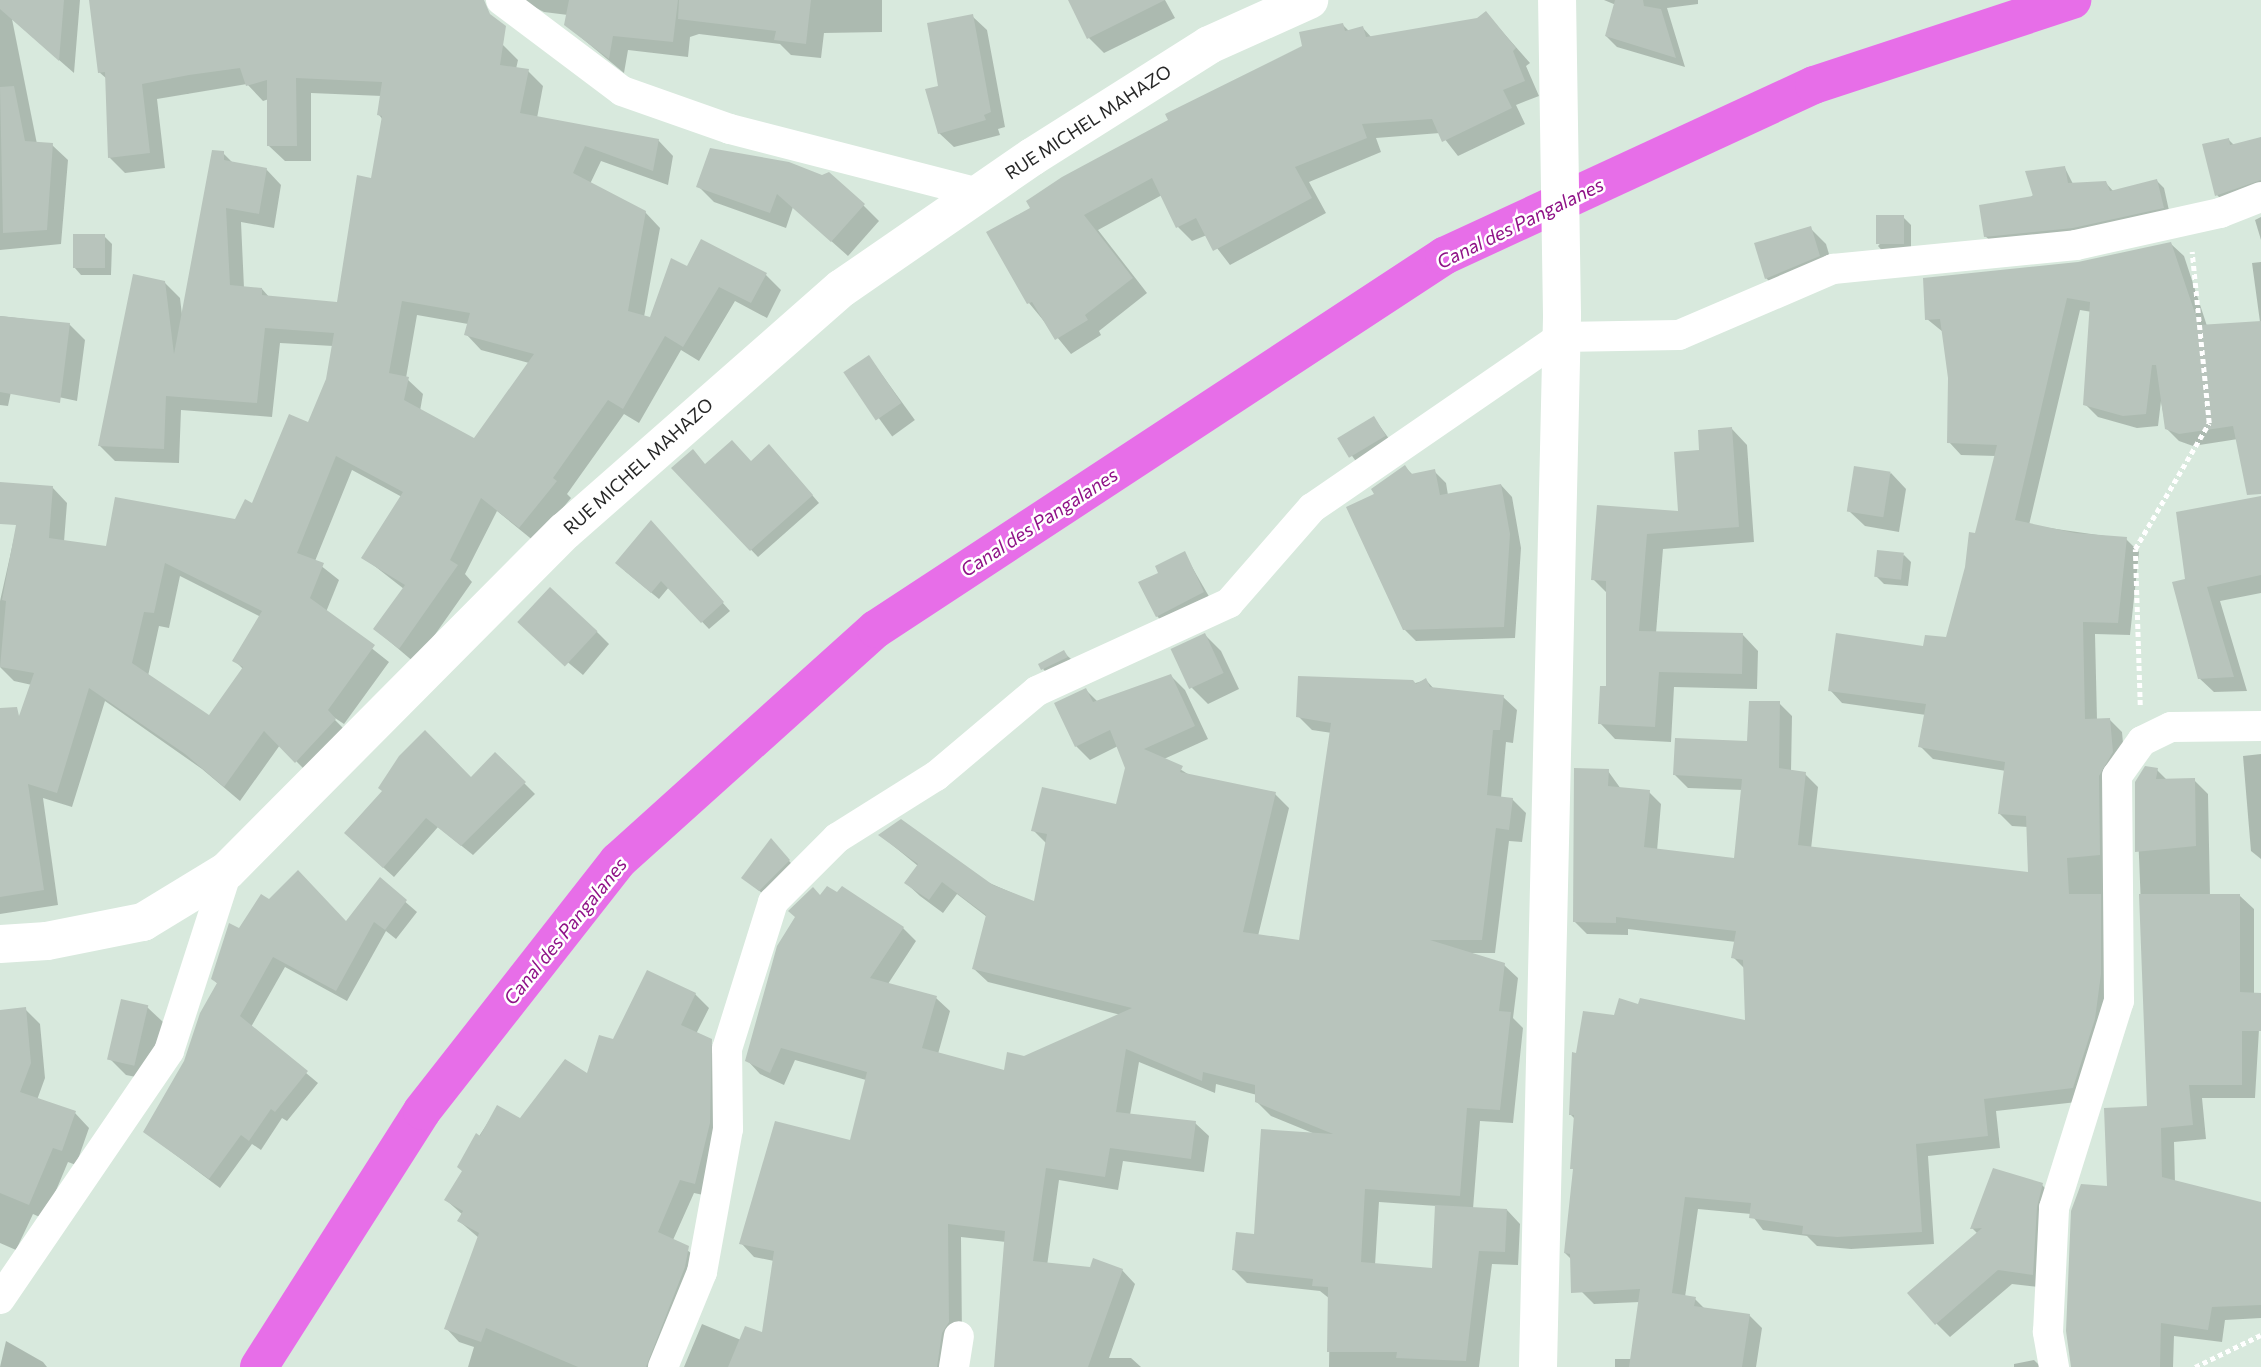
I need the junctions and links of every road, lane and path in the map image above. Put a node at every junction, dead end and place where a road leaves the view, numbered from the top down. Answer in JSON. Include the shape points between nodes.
{"nodes":[{"id":1,"x":501,"y":0,"type":"edge"},
{"id":2,"x":1309,"y":0,"type":"edge"},
{"id":3,"x":1557,"y":0,"type":"edge"},
{"id":4,"x":979,"y":193,"type":"junction"},
{"id":5,"x":2261,"y":197,"type":"edge"},
{"id":6,"x":2189,"y":220,"type":"junction"},
{"id":7,"x":1562,"y":326,"type":"junction"},
{"id":8,"x":2261,"y":726,"type":"edge"},
{"id":9,"x":2142,"y":741,"type":"junction"},
{"id":10,"x":227,"y":871,"type":"junction"},
{"id":11,"x":0,"y":944,"type":"edge"},
{"id":12,"x":0,"y":1299,"type":"edge"},
{"id":13,"x":2261,"y":1335,"type":"edge"},
{"id":14,"x":959,"y":1336,"type":"dead end"},
{"id":15,"x":663,"y":1367,"type":"edge"},
{"id":16,"x":954,"y":1367,"type":"edge"},
{"id":17,"x":1538,"y":1367,"type":"edge"},
{"id":18,"x":2054,"y":1367,"type":"edge"},
{"id":19,"x":2195,"y":1367,"type":"edge"}],
"edges":[{"from":1,"to":4,"type":"street","via":[[622,91],[730,129]]},
{"from":2,"to":4,"type":"street","name":"RUE MICHEL MAHAZO","via":[[1209,45]]},
{"from":3,"to":7,"type":"street"},
{"from":4,"to":10,"type":"street","name":"RUE MICHEL MAHAZO","via":[[842,288],[684,423],[565,531]]},
{"from":5,"to":6,"type":"street"},
{"from":6,"to":7,"type":"street","via":[[2076,245],[1927,256],[1833,269],[1679,335]]},
{"from":6,"to":9,"type":"path","via":[[2209,423],[2135,550]]},
{"from":7,"to":15,"type":"street","via":[[1312,508],[1229,603],[1037,691],[936,776],[837,838],[773,902],[727,1049],[727,1129],[702,1272]]},
{"from":7,"to":17,"type":"street"},
{"from":8,"to":9,"type":"street","via":[[2171,727]]},
{"from":9,"to":18,"type":"street","via":[[2117,776],[2119,1001],[2054,1208],[2048,1332]]},
{"from":10,"to":11,"type":"street","name":"RUE MICHEL MAHAZO","via":[[143,922],[47,941]]},
{"from":10,"to":12,"type":"street","via":[[169,1051]]},
{"from":13,"to":19,"type":"path"},
{"from":14,"to":16,"type":"street"}]}
